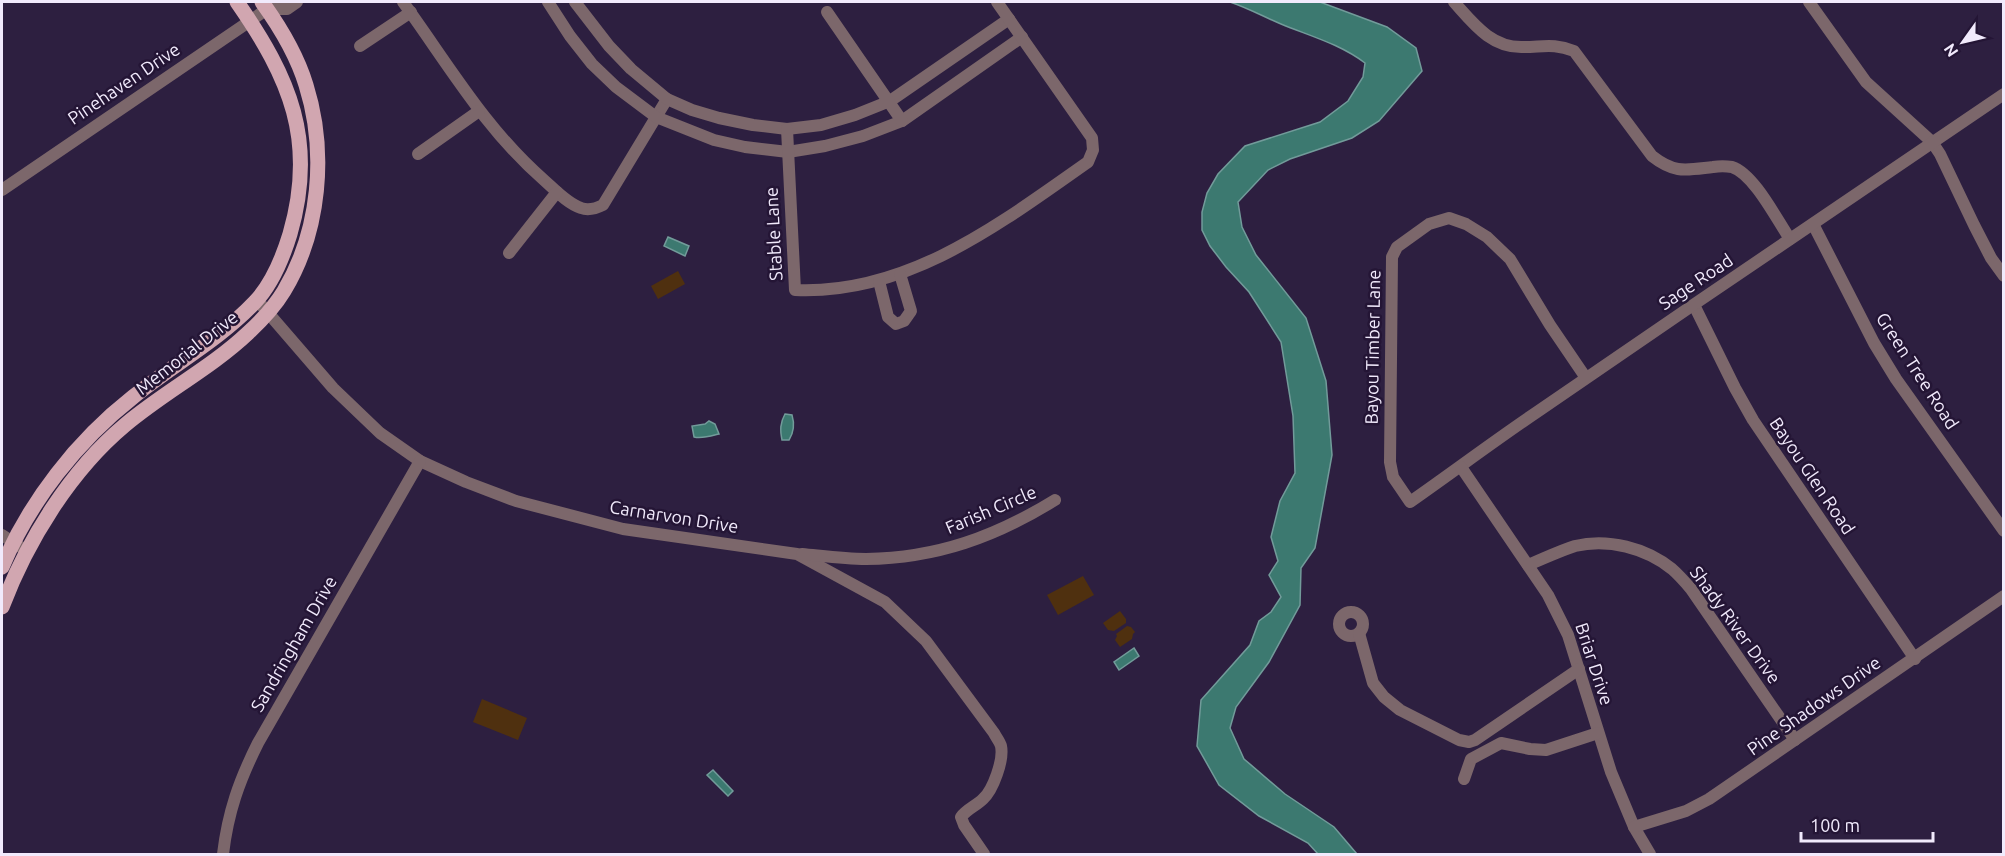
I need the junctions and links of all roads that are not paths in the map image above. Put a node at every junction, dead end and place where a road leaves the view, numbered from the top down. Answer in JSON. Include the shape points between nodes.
{"nodes":[{"id":1,"x":237,"y":2,"type":"edge"},
{"id":2,"x":297,"y":2,"type":"edge"},
{"id":3,"x":575,"y":2,"type":"edge"},
{"id":4,"x":997,"y":2,"type":"edge"},
{"id":5,"x":1454,"y":2,"type":"edge"},
{"id":6,"x":1809,"y":2,"type":"edge"},
{"id":7,"x":552,"y":3,"type":"edge"},
{"id":8,"x":266,"y":4,"type":"edge"},
{"id":9,"x":407,"y":7,"type":"edge"},
{"id":10,"x":827,"y":12,"type":"dead end"},
{"id":11,"x":1009,"y":19,"type":"junction"},
{"id":12,"x":250,"y":21,"type":"junction"},
{"id":13,"x":1022,"y":37,"type":"junction"},
{"id":14,"x":360,"y":46,"type":"dead end"},
{"id":15,"x":2004,"y":94,"type":"edge"},
{"id":16,"x":667,"y":99,"type":"junction"},
{"id":17,"x":890,"y":101,"type":"junction"},
{"id":18,"x":479,"y":111,"type":"junction"},
{"id":19,"x":656,"y":117,"type":"junction"},
{"id":20,"x":903,"y":121,"type":"junction"},
{"id":21,"x":787,"y":129,"type":"junction"},
{"id":22,"x":1932,"y":142,"type":"junction"},
{"id":23,"x":788,"y":152,"type":"junction"},
{"id":24,"x":418,"y":154,"type":"dead end"},
{"id":25,"x":2,"y":190,"type":"edge"},
{"id":26,"x":557,"y":192,"type":"junction"},
{"id":27,"x":1813,"y":224,"type":"junction"},
{"id":28,"x":1790,"y":239,"type":"junction"},
{"id":29,"x":509,"y":253,"type":"dead end"},
{"id":30,"x":900,"y":274,"type":"junction"},
{"id":31,"x":2004,"y":276,"type":"edge"},
{"id":32,"x":879,"y":281,"type":"junction"},
{"id":33,"x":257,"y":300,"type":"junction"},
{"id":34,"x":1694,"y":305,"type":"junction"},
{"id":35,"x":267,"y":313,"type":"junction"},
{"id":36,"x":1586,"y":378,"type":"junction"},
{"id":37,"x":97,"y":441,"type":"junction"},
{"id":38,"x":420,"y":461,"type":"junction"},
{"id":39,"x":1461,"y":467,"type":"junction"},
{"id":40,"x":1056,"y":500,"type":"dead end"},
{"id":41,"x":1410,"y":502,"type":"joint"},
{"id":42,"x":2004,"y":531,"type":"edge"},
{"id":43,"x":14,"y":542,"type":"edge"},
{"id":44,"x":796,"y":554,"type":"junction"},
{"id":45,"x":1528,"y":565,"type":"junction"},
{"id":46,"x":2,"y":567,"type":"edge"},
{"id":47,"x":2004,"y":596,"type":"edge"},
{"id":48,"x":2,"y":607,"type":"edge"},
{"id":49,"x":1359,"y":633,"type":"dead end"},
{"id":50,"x":1915,"y":659,"type":"junction"},
{"id":51,"x":1579,"y":669,"type":"junction"},
{"id":52,"x":1598,"y":733,"type":"junction"},
{"id":53,"x":1795,"y":740,"type":"junction"},
{"id":54,"x":1464,"y":779,"type":"dead end"},
{"id":55,"x":1634,"y":827,"type":"junction"},
{"id":56,"x":223,"y":855,"type":"edge"},
{"id":57,"x":984,"y":855,"type":"edge"},
{"id":58,"x":1650,"y":855,"type":"edge"}],
"edges":[{"from":1,"to":12,"type":"main road","name":"Memorial Drive"},
{"from":2,"to":8,"type":"street","via":[[286,9]]},
{"from":3,"to":16,"type":"street","via":[[609,46]]},
{"from":4,"to":11,"type":"street"},
{"from":5,"to":28,"type":"street","via":[[1481,33],[1498,43],[1520,47],[1559,45],[1574,51],[1652,156],[1678,171],[1732,167],[1745,175]]},
{"from":6,"to":22,"type":"street","via":[[1866,82]]},
{"from":7,"to":19,"type":"street","via":[[570,36],[592,64]]},
{"from":8,"to":12,"type":"street","name":"Pinehaven Drive"},
{"from":8,"to":35,"type":"main road","name":"Memorial Drive","via":[[306,84],[314,113],[318,169],[307,235],[283,294]]},
{"from":9,"to":14,"type":"street"},
{"from":9,"to":18,"type":"street"},
{"from":10,"to":17,"type":"street"},
{"from":11,"to":13,"type":"street"},
{"from":11,"to":17,"type":"street"},
{"from":12,"to":25,"type":"street","name":"Pinehaven Drive"},
{"from":12,"to":33,"type":"main road","name":"Memorial Drive","via":[[283,79],[298,125],[301,155],[298,208],[279,265]]},
{"from":13,"to":20,"type":"street"},
{"from":13,"to":30,"type":"street","name":"Stable Lane","via":[[1092,138],[1088,162],[1002,223]]},
{"from":15,"to":22,"type":"street","name":"Sage Road"},
{"from":16,"to":19,"type":"street"},
{"from":16,"to":21,"type":"street","via":[[719,118]]},
{"from":17,"to":20,"type":"street"},
{"from":17,"to":21,"type":"street","via":[[821,125]]},
{"from":18,"to":24,"type":"street"},
{"from":18,"to":26,"type":"street","via":[[501,139]]},
{"from":19,"to":23,"type":"street","via":[[714,140]]},
{"from":19,"to":26,"type":"street","via":[[603,205],[582,209]]},
{"from":20,"to":23,"type":"street","via":[[863,136]]},
{"from":21,"to":23,"type":"street","name":"Stable Lane"},
{"from":22,"to":27,"type":"street","name":"Sage Road"},
{"from":22,"to":31,"type":"street"},
{"from":23,"to":32,"type":"street","name":"Stable Lane","via":[[795,290]]},
{"from":26,"to":29,"type":"street"},
{"from":27,"to":28,"type":"street","name":"Sage Road"},
{"from":27,"to":42,"type":"street","name":"Green Tree Road","via":[[1885,361]]},
{"from":28,"to":34,"type":"street","name":"Sage Road"},
{"from":30,"to":32,"type":"street","name":"Stable Lane"},
{"from":30,"to":32,"type":"street","via":[[911,312],[896,324],[888,317]]},
{"from":33,"to":35,"type":"street","name":"Carnarvon Drive"},
{"from":33,"to":37,"type":"main road","name":"Memorial Drive","via":[[218,337],[133,397]]},
{"from":34,"to":36,"type":"street","name":"Sage Road"},
{"from":34,"to":50,"type":"street","name":"Bayou Glen Road","via":[[1753,420]]},
{"from":35,"to":37,"type":"main road","name":"Memorial Drive","via":[[227,351]]},
{"from":35,"to":38,"type":"street","name":"Carnarvon Drive","via":[[380,434]]},
{"from":36,"to":39,"type":"street","name":"Sage Road"},
{"from":36,"to":41,"type":"street","name":"Bayou Timber Lane","via":[[1510,259],[1466,224],[1449,218],[1429,224],[1397,248],[1392,257],[1390,462],[1393,477]]},
{"from":37,"to":43,"type":"main road","name":"Memorial Drive","via":[[64,465]]},
{"from":38,"to":44,"type":"street","name":"Carnarvon Drive","via":[[516,501],[623,530]]},
{"from":38,"to":56,"type":"street","name":"Sandringham Drive","via":[[258,743],[226,823]]},
{"from":39,"to":41,"type":"street","name":"Sage Road"},
{"from":39,"to":45,"type":"street","name":"Briar Drive"},
{"from":40,"to":44,"type":"street","name":"Farish Circle","via":[[964,545],[917,556],[864,559]]},
{"from":43,"to":46,"type":"main road","name":"Memorial Drive"},
{"from":43,"to":48,"type":"main road","name":"Memorial Drive"},
{"from":44,"to":57,"type":"street","name":"Carnarvon Drive","via":[[885,602],[931,648],[994,733],[1001,746],[998,774],[984,799],[961,817]]},
{"from":45,"to":51,"type":"street","name":"Briar Drive","via":[[1568,635]]},
{"from":45,"to":53,"type":"street","name":"Shady River Drive","via":[[1575,546],[1605,543],[1627,547],[1671,569],[1691,589]]},
{"from":47,"to":50,"type":"street","name":"Pine Shadows Drive"},
{"from":49,"to":51,"type":"street","via":[[1373,683],[1384,697],[1400,710],[1463,742],[1475,740]]},
{"from":50,"to":53,"type":"street","name":"Pine Shadows Drive"},
{"from":51,"to":52,"type":"street","name":"Briar Drive"},
{"from":52,"to":54,"type":"street","via":[[1546,750],[1501,743],[1472,759]]},
{"from":52,"to":55,"type":"street","name":"Briar Drive"},
{"from":53,"to":55,"type":"street","name":"Pine Shadows Drive","via":[[1709,799],[1686,811]]},
{"from":55,"to":58,"type":"street","name":"Briar Drive"}]}
